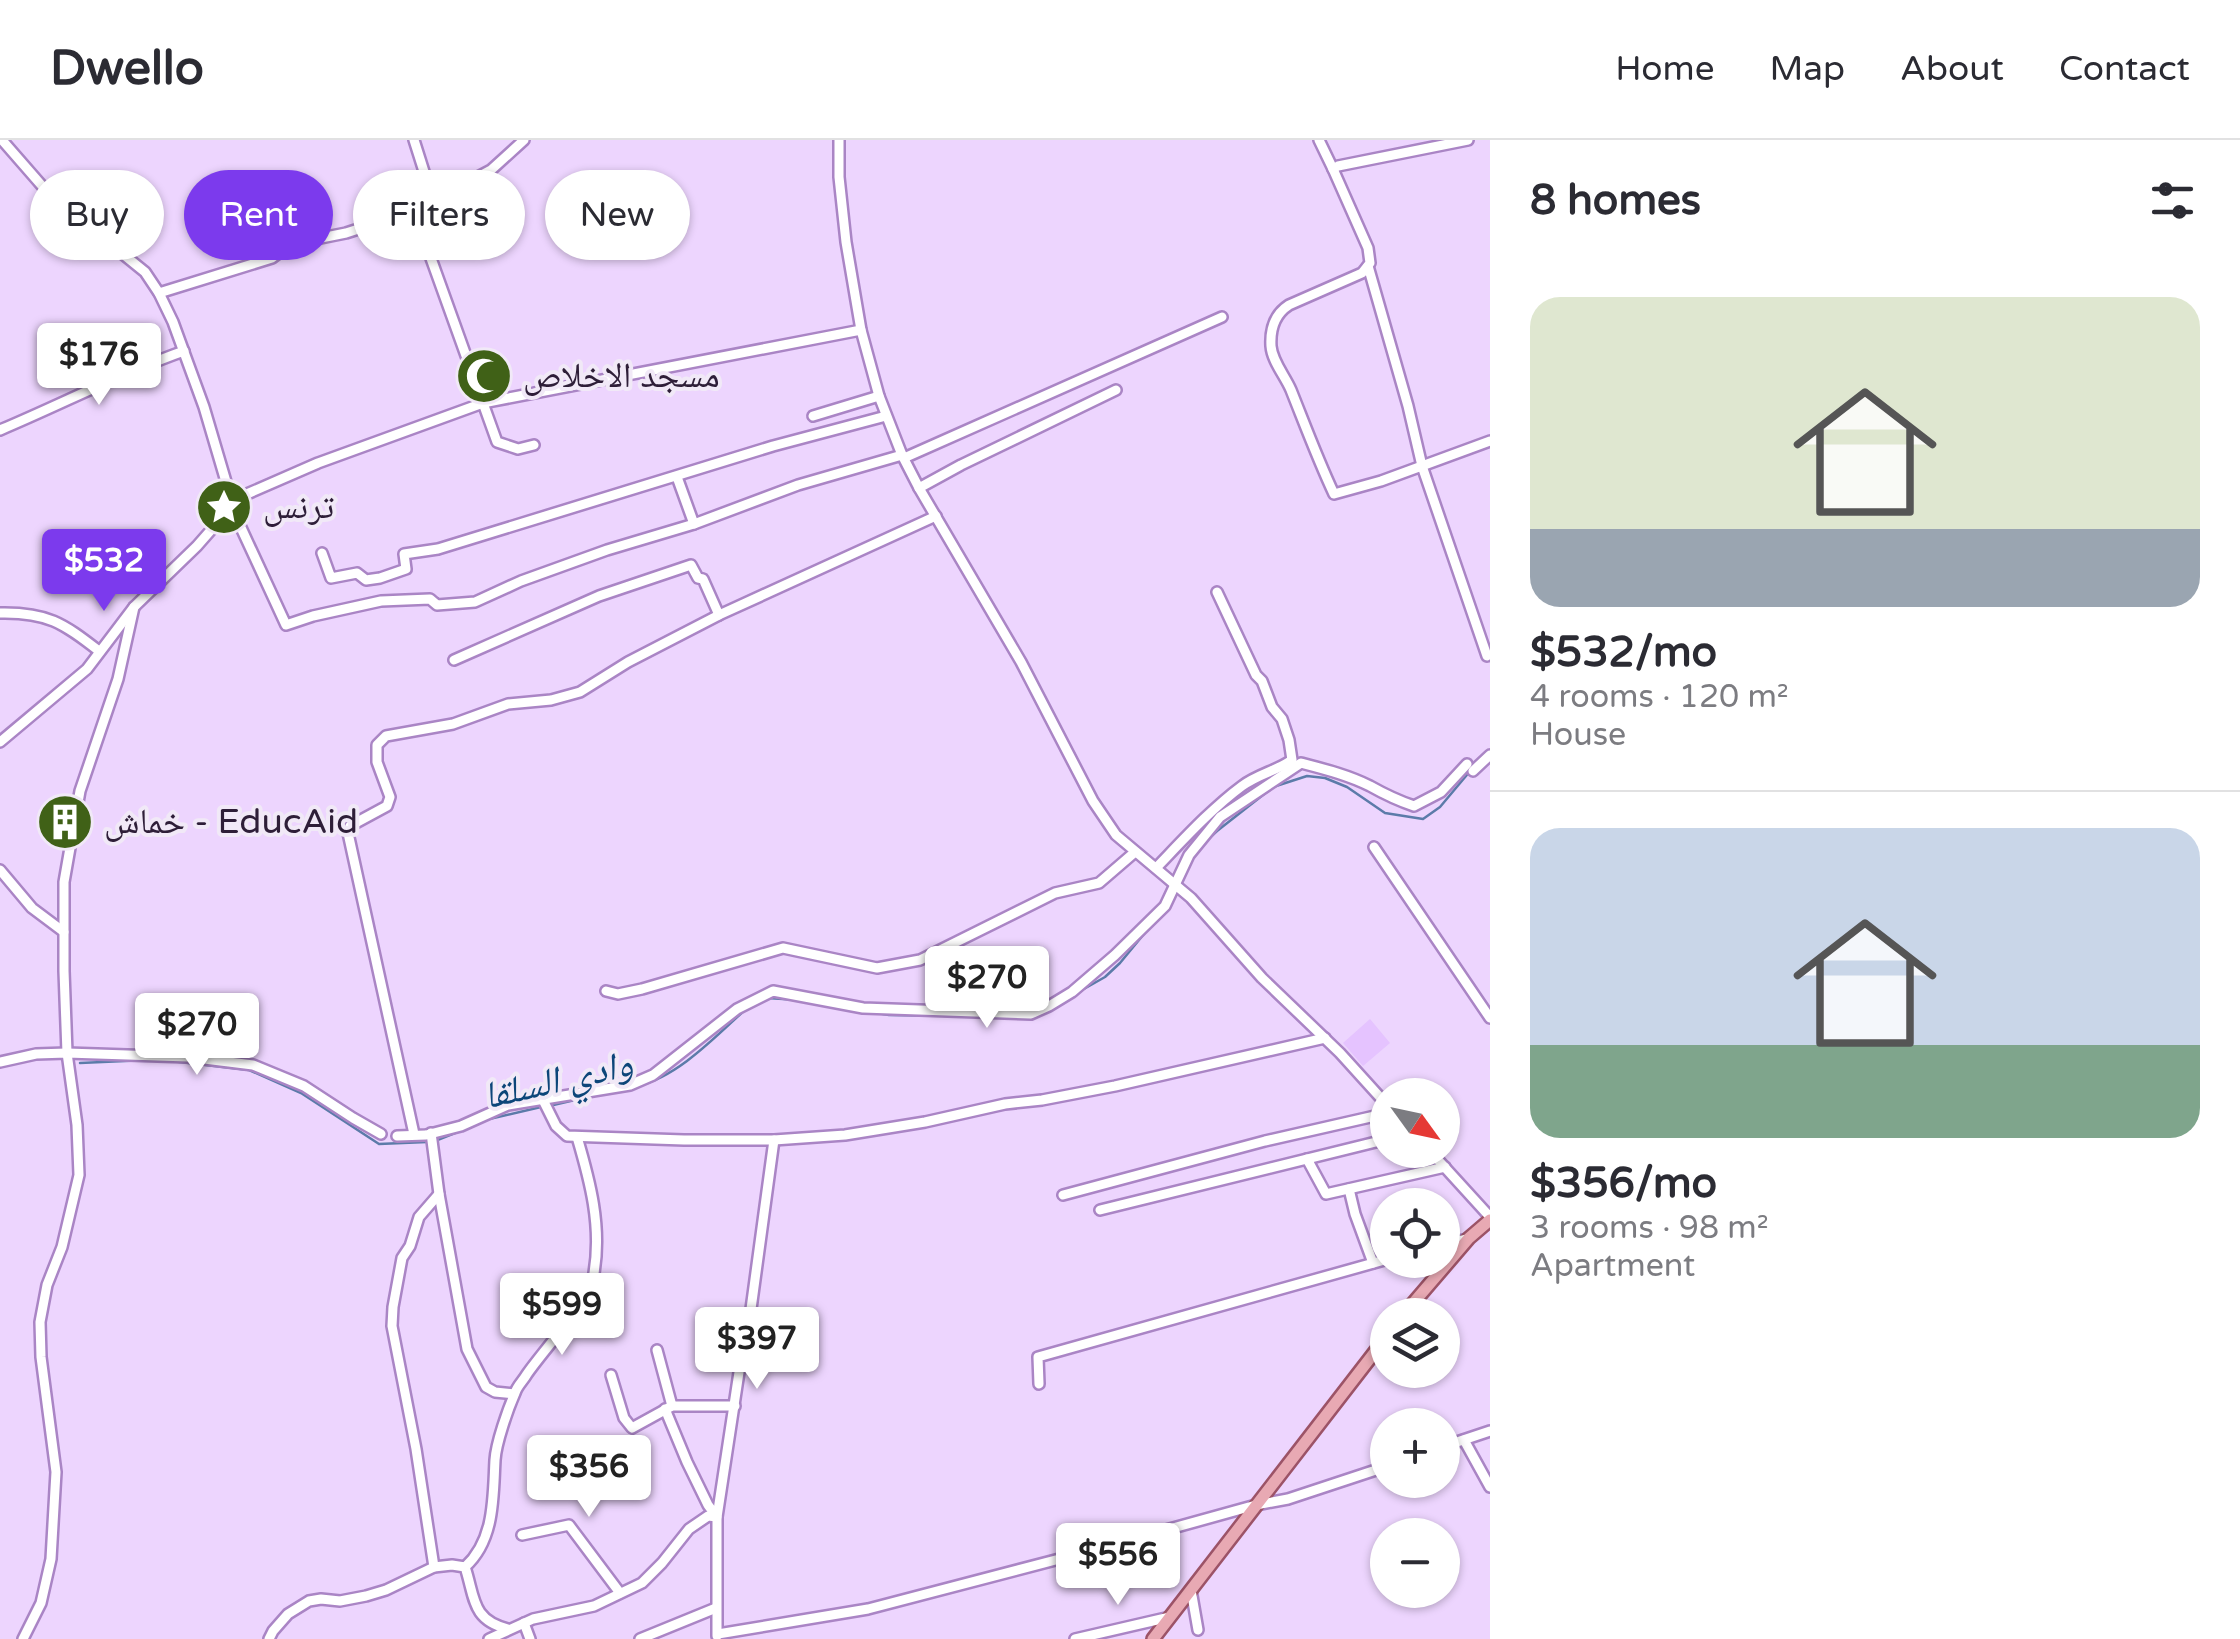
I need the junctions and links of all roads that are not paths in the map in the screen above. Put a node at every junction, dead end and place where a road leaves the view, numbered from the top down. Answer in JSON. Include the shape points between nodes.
{"nodes":[{"id":1,"x":2,"y":140,"type":"edge"},
{"id":2,"x":414,"y":140,"type":"edge"},
{"id":3,"x":524,"y":140,"type":"edge"},
{"id":4,"x":839,"y":140,"type":"edge"},
{"id":5,"x":1319,"y":140,"type":"edge"},
{"id":6,"x":1468,"y":140,"type":"edge"},
{"id":7,"x":424,"y":170,"type":"edge"},
{"id":8,"x":491,"y":170,"type":"edge"},
{"id":9,"x":1333,"y":170,"type":"junction"},
{"id":10,"x":353,"y":231,"type":"edge"},
{"id":11,"x":432,"y":260,"type":"edge"},
{"id":12,"x":1368,"y":266,"type":"junction"},
{"id":13,"x":159,"y":293,"type":"junction"},
{"id":14,"x":1222,"y":316,"type":"dead end"},
{"id":15,"x":861,"y":330,"type":"junction"},
{"id":16,"x":184,"y":351,"type":"junction"},
{"id":17,"x":1116,"y":390,"type":"dead end"},
{"id":18,"x":878,"y":396,"type":"junction"},
{"id":19,"x":483,"y":403,"type":"junction"},
{"id":20,"x":813,"y":416,"type":"dead end"},
{"id":21,"x":886,"y":416,"type":"junction"},
{"id":22,"x":0,"y":430,"type":"edge"},
{"id":23,"x":1490,"y":440,"type":"edge"},
{"id":24,"x":534,"y":445,"type":"dead end"},
{"id":25,"x":903,"y":456,"type":"junction"},
{"id":26,"x":1422,"y":466,"type":"junction"},
{"id":27,"x":677,"y":477,"type":"junction"},
{"id":28,"x":919,"y":488,"type":"junction"},
{"id":29,"x":234,"y":505,"type":"junction"},
{"id":30,"x":936,"y":516,"type":"junction"},
{"id":31,"x":694,"y":524,"type":"junction"},
{"id":32,"x":322,"y":554,"type":"dead end"},
{"id":33,"x":1217,"y":592,"type":"dead end"},
{"id":34,"x":134,"y":607,"type":"junction"},
{"id":35,"x":0,"y":613,"type":"edge"},
{"id":36,"x":719,"y":615,"type":"junction"},
{"id":37,"x":98,"y":651,"type":"junction"},
{"id":38,"x":1487,"y":656,"type":"dead end"},
{"id":39,"x":454,"y":660,"type":"dead end"},
{"id":40,"x":0,"y":742,"type":"edge"},
{"id":41,"x":1490,"y":755,"type":"edge"},
{"id":42,"x":1374,"y":846,"type":"dead end"},
{"id":43,"x":1135,"y":852,"type":"junction"},
{"id":44,"x":1156,"y":868,"type":"junction"},
{"id":45,"x":0,"y":870,"type":"edge"},
{"id":46,"x":1176,"y":885,"type":"junction"},
{"id":47,"x":64,"y":932,"type":"junction"},
{"id":48,"x":606,"y":991,"type":"dead end"},
{"id":49,"x":1490,"y":1018,"type":"edge"},
{"id":50,"x":1325,"y":1038,"type":"junction"},
{"id":51,"x":67,"y":1054,"type":"junction"},
{"id":52,"x":0,"y":1062,"type":"edge"},
{"id":53,"x":1370,"y":1089,"type":"edge"},
{"id":54,"x":542,"y":1098,"type":"junction"},
{"id":55,"x":1370,"y":1115,"type":"edge"},
{"id":56,"x":432,"y":1133,"type":"junction"},
{"id":57,"x":381,"y":1134,"type":"dead end"},
{"id":58,"x":414,"y":1134,"type":"junction"},
{"id":59,"x":398,"y":1136,"type":"dead end"},
{"id":60,"x":577,"y":1137,"type":"junction"},
{"id":61,"x":774,"y":1140,"type":"junction"},
{"id":62,"x":1370,"y":1142,"type":"edge"},
{"id":63,"x":1307,"y":1158,"type":"junction"},
{"id":64,"x":1445,"y":1168,"type":"joint"},
{"id":65,"x":1350,"y":1188,"type":"junction"},
{"id":66,"x":439,"y":1194,"type":"junction"},
{"id":67,"x":1063,"y":1196,"type":"dead end"},
{"id":68,"x":1100,"y":1210,"type":"dead end"},
{"id":69,"x":1490,"y":1218,"type":"edge"},
{"id":70,"x":1469,"y":1238,"type":"junction"},
{"id":71,"x":1460,"y":1240,"type":"edge"},
{"id":72,"x":1370,"y":1254,"type":"edge"},
{"id":73,"x":1370,"y":1264,"type":"edge"},
{"id":74,"x":1418,"y":1298,"type":"edge"},
{"id":75,"x":657,"y":1350,"type":"dead end"},
{"id":76,"x":1370,"y":1358,"type":"edge"},
{"id":77,"x":611,"y":1375,"type":"dead end"},
{"id":78,"x":1040,"y":1384,"type":"dead end"},
{"id":79,"x":514,"y":1394,"type":"junction"},
{"id":80,"x":735,"y":1406,"type":"junction"},
{"id":81,"x":669,"y":1407,"type":"junction"},
{"id":82,"x":1490,"y":1432,"type":"edge"},
{"id":83,"x":1464,"y":1440,"type":"junction"},
{"id":84,"x":1460,"y":1441,"type":"edge"},
{"id":85,"x":1370,"y":1472,"type":"edge"},
{"id":86,"x":1490,"y":1487,"type":"edge"},
{"id":87,"x":1256,"y":1505,"type":"junction"},
{"id":88,"x":717,"y":1518,"type":"junction"},
{"id":89,"x":522,"y":1534,"type":"dead end"},
{"id":90,"x":465,"y":1566,"type":"junction"},
{"id":91,"x":434,"y":1567,"type":"junction"},
{"id":92,"x":1191,"y":1590,"type":"junction"},
{"id":93,"x":620,"y":1593,"type":"junction"},
{"id":94,"x":716,"y":1608,"type":"junction"},
{"id":95,"x":1170,"y":1617,"type":"junction"},
{"id":96,"x":524,"y":1623,"type":"junction"},
{"id":97,"x":508,"y":1629,"type":"junction"},
{"id":98,"x":1198,"y":1630,"type":"dead end"},
{"id":99,"x":717,"y":1636,"type":"edge"},
{"id":100,"x":23,"y":1639,"type":"edge"},
{"id":101,"x":270,"y":1639,"type":"edge"},
{"id":102,"x":489,"y":1639,"type":"edge"},
{"id":103,"x":530,"y":1639,"type":"edge"},
{"id":104,"x":640,"y":1639,"type":"edge"},
{"id":105,"x":1075,"y":1639,"type":"edge"},
{"id":106,"x":1154,"y":1639,"type":"edge"}],
"edges":[{"from":1,"to":13,"type":"street","via":[[50,195],[146,272]]},
{"from":2,"to":7,"type":"street"},
{"from":3,"to":8,"type":"street"},
{"from":4,"to":15,"type":"street"},
{"from":5,"to":9,"type":"street"},
{"from":6,"to":9,"type":"street"},
{"from":9,"to":12,"type":"street","via":[[1368,248]]},
{"from":10,"to":13,"type":"street","via":[[291,244],[272,258]]},
{"from":11,"to":19,"type":"street"},
{"from":12,"to":26,"type":"street"},
{"from":12,"to":26,"type":"street","via":[[1278,312],[1271,349],[1334,494]]},
{"from":13,"to":16,"type":"street"},
{"from":14,"to":25,"type":"street"},
{"from":15,"to":18,"type":"street"},
{"from":15,"to":19,"type":"street"},
{"from":16,"to":22,"type":"street"},
{"from":16,"to":29,"type":"street"},
{"from":17,"to":28,"type":"street"},
{"from":18,"to":20,"type":"street"},
{"from":18,"to":21,"type":"street"},
{"from":19,"to":24,"type":"street","via":[[497,442],[518,449]]},
{"from":19,"to":29,"type":"street","via":[[318,463]]},
{"from":21,"to":25,"type":"street"},
{"from":21,"to":27,"type":"street"},
{"from":23,"to":26,"type":"street"},
{"from":25,"to":28,"type":"street"},
{"from":25,"to":31,"type":"street"},
{"from":26,"to":38,"type":"street"},
{"from":27,"to":31,"type":"street"},
{"from":27,"to":32,"type":"street","via":[[404,554],[406,569],[380,578],[331,578]]},
{"from":28,"to":30,"type":"street"},
{"from":29,"to":31,"type":"street","via":[[290,625],[381,602],[475,602]]},
{"from":29,"to":34,"type":"street"},
{"from":30,"to":36,"type":"street"},
{"from":30,"to":43,"type":"street","via":[[1093,801]]},
{"from":33,"to":44,"type":"street","via":[[1282,719],[1292,760],[1240,787]]},
{"from":34,"to":37,"type":"street"},
{"from":34,"to":47,"type":"street","via":[[118,680],[80,791],[64,882]]},
{"from":35,"to":37,"type":"street","via":[[51,620]]},
{"from":36,"to":39,"type":"street","via":[[691,565],[599,596]]},
{"from":36,"to":58,"type":"street","via":[[580,692],[508,704],[453,724],[386,736],[378,744],[388,806],[348,832]]},
{"from":37,"to":40,"type":"street","via":[[86,669]]},
{"from":41,"to":46,"type":"street","via":[[1414,806],[1301,763],[1220,817],[1189,855]]},
{"from":42,"to":49,"type":"street"},
{"from":43,"to":44,"type":"street"},
{"from":43,"to":48,"type":"street","via":[[1099,883],[1055,893],[920,960],[877,968],[784,948],[642,989]]},
{"from":44,"to":46,"type":"street"},
{"from":45,"to":47,"type":"street","via":[[32,908]]},
{"from":46,"to":50,"type":"street"},
{"from":46,"to":54,"type":"street","via":[[1165,906],[1115,955],[1072,992],[1031,1014],[863,1008],[773,990],[737,1009],[654,1075]]},
{"from":47,"to":51,"type":"street"},
{"from":50,"to":53,"type":"street"},
{"from":50,"to":61,"type":"street","via":[[925,1122]]},
{"from":51,"to":52,"type":"street"},
{"from":51,"to":57,"type":"street","via":[[253,1065],[304,1086]]},
{"from":51,"to":100,"type":"street","via":[[79,1175],[40,1322],[56,1472],[51,1558]]},
{"from":54,"to":56,"type":"street"},
{"from":54,"to":60,"type":"street","via":[[556,1126]]},
{"from":55,"to":67,"type":"street"},
{"from":56,"to":58,"type":"street"},
{"from":56,"to":66,"type":"street"},
{"from":58,"to":59,"type":"street"},
{"from":60,"to":61,"type":"street"},
{"from":60,"to":79,"type":"street","via":[[598,1232],[594,1275]]},
{"from":61,"to":80,"type":"street"},
{"from":62,"to":63,"type":"street"},
{"from":63,"to":65,"type":"street","via":[[1326,1194]]},
{"from":63,"to":68,"type":"street"},
{"from":64,"to":65,"type":"street"},
{"from":64,"to":69,"type":"street"},
{"from":65,"to":72,"type":"street"},
{"from":66,"to":79,"type":"street","via":[[466,1349],[486,1387]]},
{"from":66,"to":91,"type":"street","via":[[418,1217],[392,1307]]},
{"from":69,"to":70,"type":"main road"},
{"from":70,"to":71,"type":"street"},
{"from":70,"to":74,"type":"main road"},
{"from":73,"to":78,"type":"street","via":[[1038,1357]]},
{"from":75,"to":81,"type":"street"},
{"from":76,"to":87,"type":"main road"},
{"from":77,"to":81,"type":"street","via":[[629,1427]]},
{"from":79,"to":90,"type":"street","via":[[495,1456],[486,1535]]},
{"from":80,"to":81,"type":"street"},
{"from":80,"to":88,"type":"street"},
{"from":81,"to":88,"type":"street","via":[[687,1462]]},
{"from":82,"to":83,"type":"street"},
{"from":83,"to":84,"type":"street"},
{"from":83,"to":86,"type":"street"},
{"from":85,"to":87,"type":"street"},
{"from":87,"to":92,"type":"main road"},
{"from":87,"to":99,"type":"street","via":[[868,1609]]},
{"from":88,"to":93,"type":"street","via":[[708,1516],[642,1583]]},
{"from":88,"to":94,"type":"street"},
{"from":89,"to":93,"type":"street","via":[[568,1525]]},
{"from":90,"to":91,"type":"street"},
{"from":90,"to":97,"type":"street","via":[[475,1605],[493,1625]]},
{"from":91,"to":101,"type":"street","via":[[386,1590],[309,1602],[288,1614]]},
{"from":92,"to":95,"type":"main road"},
{"from":92,"to":98,"type":"street"},
{"from":93,"to":96,"type":"street"},
{"from":94,"to":99,"type":"street"},
{"from":94,"to":104,"type":"street"},
{"from":95,"to":105,"type":"street"},
{"from":95,"to":106,"type":"main road"},
{"from":96,"to":97,"type":"street"},
{"from":96,"to":103,"type":"street"},
{"from":97,"to":102,"type":"street"}]}
